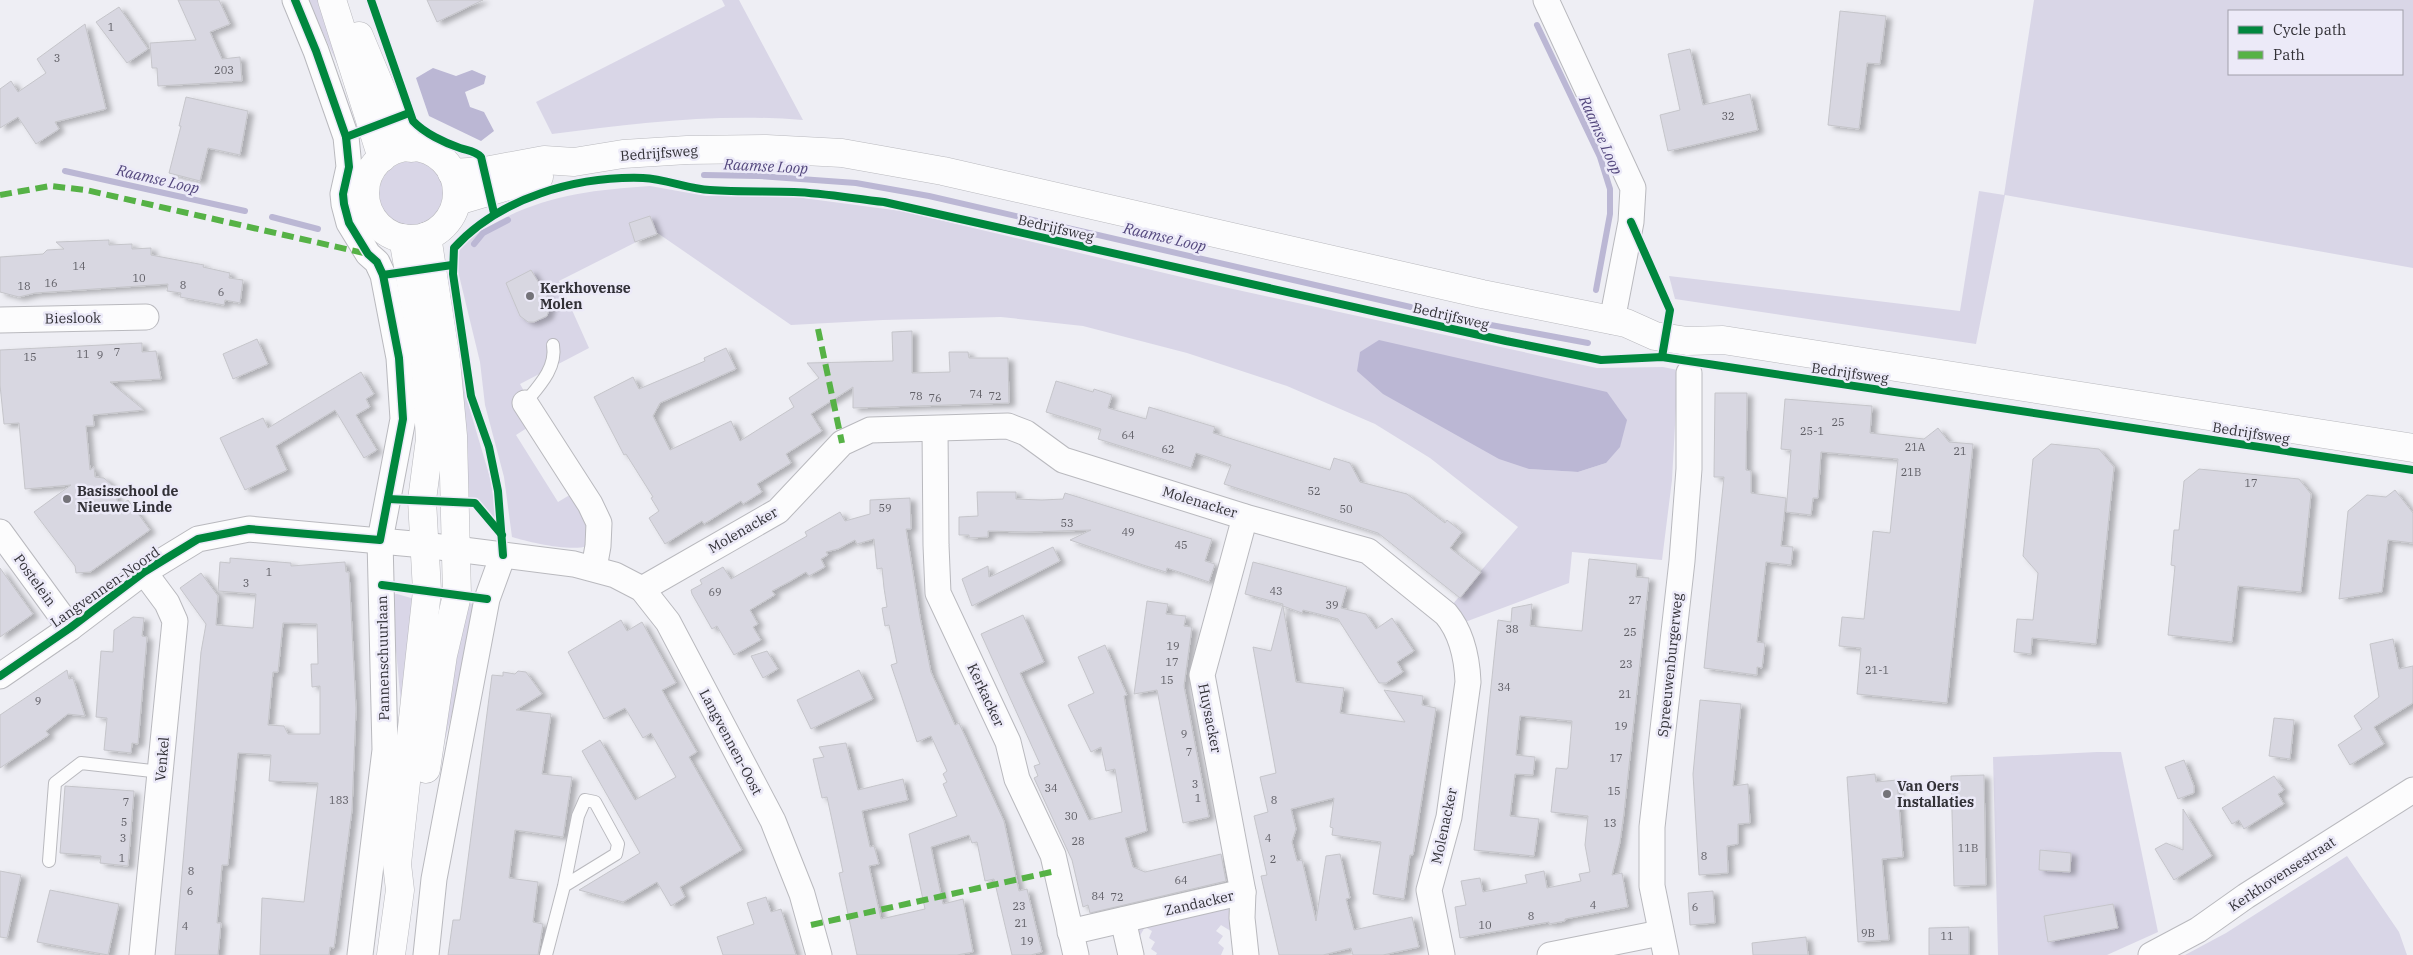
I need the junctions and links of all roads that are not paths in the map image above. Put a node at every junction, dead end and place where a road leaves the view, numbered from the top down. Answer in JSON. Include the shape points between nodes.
{"nodes":[{"id":1,"x":295,"y":0,"type":"edge"},
{"id":2,"x":332,"y":0,"type":"edge"},
{"id":3,"x":345,"y":0,"type":"edge"},
{"id":4,"x":1546,"y":0,"type":"edge"},
{"id":5,"x":411,"y":148,"type":"junction"},
{"id":6,"x":382,"y":158,"type":"junction"},
{"id":7,"x":574,"y":162,"type":"junction"},
{"id":8,"x":452,"y":174,"type":"junction"},
{"id":9,"x":456,"y":201,"type":"junction"},
{"id":10,"x":415,"y":237,"type":"junction"},
{"id":11,"x":146,"y":317,"type":"dead end"},
{"id":12,"x":0,"y":320,"type":"edge"},
{"id":13,"x":1619,"y":322,"type":"junction"},
{"id":14,"x":553,"y":345,"type":"dead end"},
{"id":15,"x":1688,"y":373,"type":"dead end"},
{"id":16,"x":525,"y":403,"type":"joint"},
{"id":17,"x":935,"y":429,"type":"junction"},
{"id":18,"x":2413,"y":448,"type":"edge"},
{"id":19,"x":1245,"y":517,"type":"junction"},
{"id":20,"x":0,"y":532,"type":"edge"},
{"id":21,"x":380,"y":540,"type":"junction"},
{"id":22,"x":424,"y":545,"type":"junction"},
{"id":23,"x":455,"y":549,"type":"junction"},
{"id":24,"x":503,"y":555,"type":"junction"},
{"id":25,"x":594,"y":568,"type":"junction"},
{"id":26,"x":144,"y":572,"type":"junction"},
{"id":27,"x":642,"y":589,"type":"junction"},
{"id":28,"x":70,"y":628,"type":"junction"},
{"id":29,"x":0,"y":676,"type":"edge"},
{"id":30,"x":161,"y":772,"type":"junction"},
{"id":31,"x":2413,"y":790,"type":"edge"},
{"id":32,"x":48,"y":861,"type":"dead end"},
{"id":33,"x":564,"y":886,"type":"junction"},
{"id":34,"x":400,"y":890,"type":"junction"},
{"id":35,"x":1243,"y":892,"type":"junction"},
{"id":36,"x":1123,"y":920,"type":"junction"},
{"id":37,"x":1073,"y":944,"type":"edge"},
{"id":38,"x":1663,"y":944,"type":"edge"},
{"id":39,"x":142,"y":955,"type":"edge"},
{"id":40,"x":360,"y":955,"type":"edge"},
{"id":41,"x":391,"y":955,"type":"edge"},
{"id":42,"x":426,"y":955,"type":"edge"},
{"id":43,"x":546,"y":955,"type":"edge"},
{"id":44,"x":819,"y":955,"type":"edge"},
{"id":45,"x":1131,"y":955,"type":"edge"},
{"id":46,"x":1246,"y":955,"type":"edge"},
{"id":47,"x":1442,"y":955,"type":"edge"},
{"id":48,"x":1550,"y":955,"type":"edge"},
{"id":49,"x":2151,"y":955,"type":"edge"}],
"edges":[{"from":1,"to":21,"type":"street","name":"Pannenschuurlaan","via":[[346,137],[349,167],[344,204],[349,223],[383,275],[399,358],[402,419]]},
{"from":2,"to":6,"type":"main road"},
{"from":3,"to":5,"type":"main road","via":[[394,120]]},
{"from":4,"to":13,"type":"street","via":[[1633,188]]},
{"from":5,"to":6,"type":"main road","via":[[396,150]]},
{"from":5,"to":8,"type":"main road","via":[[435,154]]},
{"from":6,"to":10,"type":"main road","via":[[368,179],[367,205],[380,226],[393,235]]},
{"from":7,"to":8,"type":"main road","name":"Bedrijfsweg","via":[[544,160]]},
{"from":7,"to":9,"type":"main road","name":"Bedrijfsweg","via":[[547,174]]},
{"from":7,"to":13,"type":"main road","name":"Bedrijfsweg","via":[[624,154],[687,150],[766,148],[842,154],[943,171],[1482,294]]},
{"from":8,"to":9,"type":"main road","via":[[456,182]]},
{"from":9,"to":10,"type":"main road","via":[[447,223]]},
{"from":10,"to":22,"type":"main road","name":"Pannenschuurlaan","via":[[430,439],[423,482]]},
{"from":10,"to":23,"type":"main road","name":"Pannenschuurlaan","via":[[447,369],[453,436]]},
{"from":11,"to":12,"type":"street","name":"Bieslook"},
{"from":13,"to":18,"type":"main road","name":"Bedrijfsweg","via":[[1668,321],[1723,340]]},
{"from":14,"to":16,"type":"lane","via":[[555,355],[546,379]]},
{"from":15,"to":38,"type":"street","name":"Spreeuwenburgerweg","via":[[1688,469],[1682,552],[1652,827],[1652,886]]},
{"from":16,"to":25,"type":"street","via":[[599,523]]},
{"from":17,"to":19,"type":"street","name":"Molenacker","via":[[1008,426],[1026,433],[1063,460]]},
{"from":17,"to":27,"type":"street","name":"Molenacker","via":[[870,430],[842,443],[778,511]]},
{"from":17,"to":37,"type":"street","name":"Kerkacker","via":[[938,593],[1008,742],[1017,779],[1053,855]]},
{"from":19,"to":35,"type":"street","name":"Huysacker","via":[[1202,675]]},
{"from":19,"to":47,"type":"street","name":"Molenacker","via":[[1368,551],[1452,620],[1467,661],[1468,682],[1449,817],[1429,890]]},
{"from":20,"to":28,"type":"street","name":"Postelein"},
{"from":21,"to":22,"type":"street","name":"Langvennen-Noord"},
{"from":21,"to":26,"type":"street","name":"Langvennen-Noord","via":[[249,529],[198,539]]},
{"from":21,"to":40,"type":"street","name":"Pannenschuurlaan","via":[[385,750]]},
{"from":22,"to":23,"type":"street","name":"Langvennen-Noord"},
{"from":22,"to":34,"type":"main road","name":"Pannenschuurlaan","via":[[427,591],[398,864]]},
{"from":23,"to":24,"type":"street","name":"Langvennen-Oost"},
{"from":23,"to":34,"type":"main road","name":"Pannenschuurlaan","via":[[457,595],[443,655],[411,867]]},
{"from":24,"to":25,"type":"street","name":"Langvennen-Oost"},
{"from":24,"to":42,"type":"street","via":[[487,600],[434,880]]},
{"from":25,"to":27,"type":"street","name":"Langvennen-Oost"},
{"from":26,"to":28,"type":"street","name":"Langvennen-Noord"},
{"from":26,"to":30,"type":"street","name":"Venkel","via":[[167,603],[175,621]]},
{"from":27,"to":44,"type":"street","name":"Langvennen-Oost","via":[[668,622],[773,820],[802,894]]},
{"from":28,"to":29,"type":"street","name":"Langvennen-Noord"},
{"from":30,"to":32,"type":"lane","via":[[81,763],[55,783]]},
{"from":30,"to":39,"type":"street","name":"Venkel"},
{"from":31,"to":49,"type":"street","name":"Kerkhovensestraat","via":[[2198,930]]},
{"from":33,"to":33,"type":"lane","via":[[578,816],[585,800],[595,802],[618,844],[616,854]]},
{"from":33,"to":43,"type":"lane"},
{"from":34,"to":41,"type":"main road","name":"Pannenschuurlaan"},
{"from":35,"to":36,"type":"street","name":"Zandacker"},
{"from":35,"to":46,"type":"street","name":"Zandacker"},
{"from":36,"to":37,"type":"street","name":"Zandacker"},
{"from":36,"to":45,"type":"street"},
{"from":38,"to":48,"type":"street"}]}
